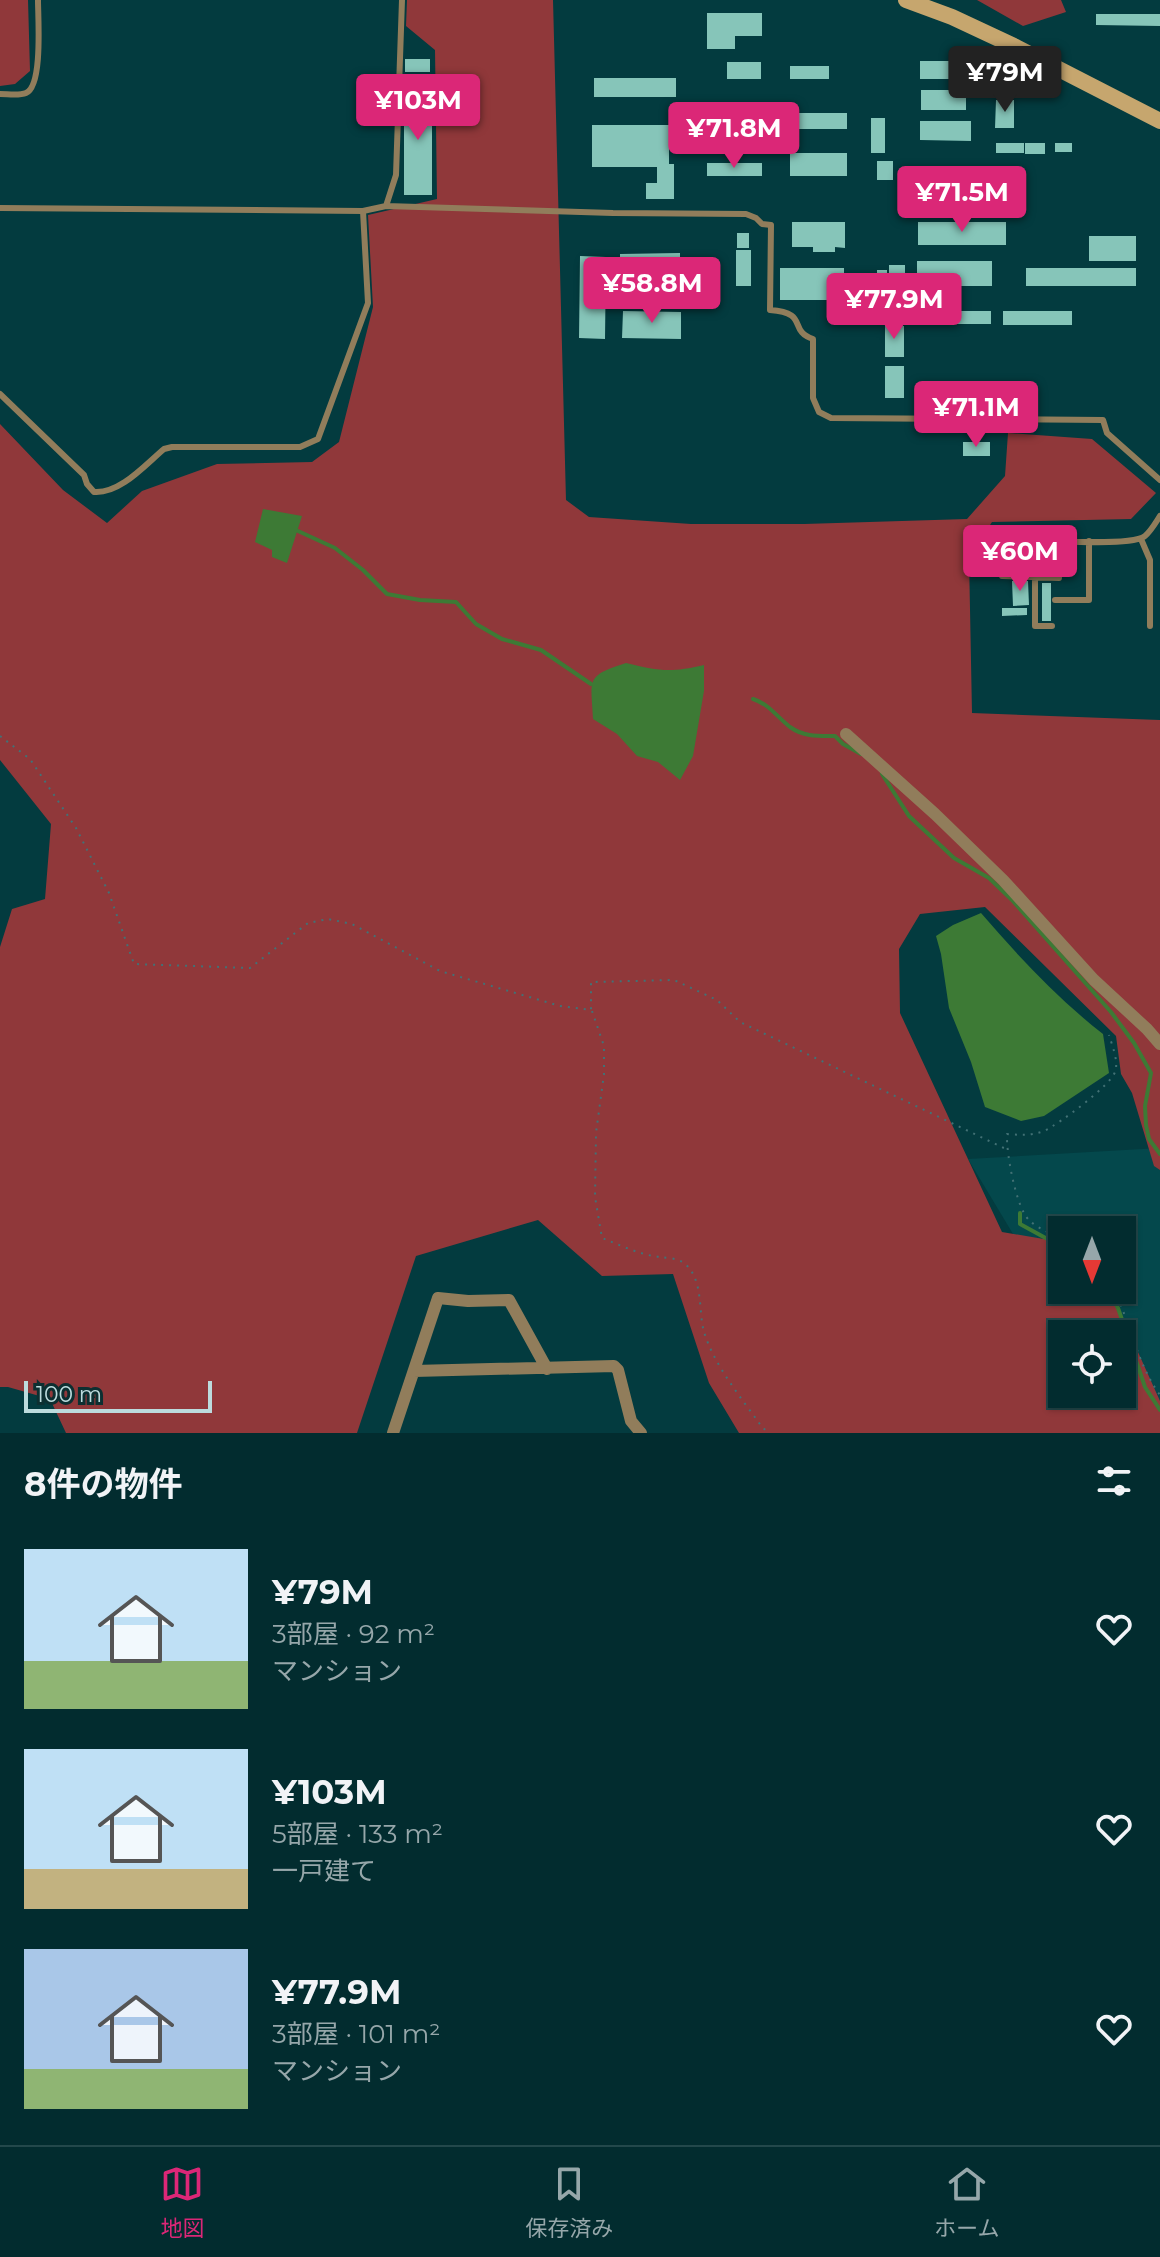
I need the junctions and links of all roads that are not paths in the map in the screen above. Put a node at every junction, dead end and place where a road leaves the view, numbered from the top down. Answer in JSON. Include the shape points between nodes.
{"nodes":[{"id":1,"x":38,"y":0,"type":"edge"},
{"id":2,"x":402,"y":0,"type":"edge"},
{"id":3,"x":911,"y":1,"type":"edge"},
{"id":4,"x":0,"y":94,"type":"edge"},
{"id":5,"x":1160,"y":121,"type":"edge"},
{"id":6,"x":386,"y":206,"type":"junction"},
{"id":7,"x":0,"y":208,"type":"edge"},
{"id":8,"x":363,"y":211,"type":"junction"},
{"id":9,"x":0,"y":394,"type":"edge"},
{"id":10,"x":1160,"y":480,"type":"edge"},
{"id":11,"x":1160,"y":516,"type":"edge"},
{"id":12,"x":1141,"y":539,"type":"junction"},
{"id":13,"x":1060,"y":541,"type":"junction"},
{"id":14,"x":1089,"y":541,"type":"junction"},
{"id":15,"x":1008,"y":556,"type":"dead end"},
{"id":16,"x":1002,"y":576,"type":"dead end"},
{"id":17,"x":1035,"y":577,"type":"junction"},
{"id":18,"x":1055,"y":600,"type":"dead end"},
{"id":19,"x":1052,"y":626,"type":"dead end"},
{"id":20,"x":1150,"y":626,"type":"dead end"},
{"id":21,"x":846,"y":734,"type":"dead end"},
{"id":22,"x":1160,"y":1044,"type":"edge"},
{"id":23,"x":547,"y":1369,"type":"junction"},
{"id":24,"x":414,"y":1371,"type":"junction"},
{"id":25,"x":393,"y":1433,"type":"edge"},
{"id":26,"x":641,"y":1433,"type":"edge"}],
"edges":[{"from":1,"to":4,"type":"lane","via":[[34,86],[23,94]]},
{"from":2,"to":6,"type":"lane","via":[[396,175]]},
{"from":3,"to":5,"type":"street","via":[[1016,47]]},
{"from":6,"to":8,"type":"lane"},
{"from":6,"to":10,"type":"lane","via":[[746,214],[771,225],[770,310],[795,315],[802,332],[813,339],[813,398],[819,412],[831,418],[1103,420],[1107,433]]},
{"from":7,"to":8,"type":"lane"},
{"from":8,"to":9,"type":"lane","via":[[368,303],[318,439],[311,444],[172,447],[105,493],[94,492],[84,475]]},
{"from":11,"to":12,"type":"lane"},
{"from":12,"to":14,"type":"lane"},
{"from":12,"to":20,"type":"lane","via":[[1150,560]]},
{"from":13,"to":14,"type":"lane"},
{"from":13,"to":15,"type":"lane","via":[[1008,547]]},
{"from":13,"to":17,"type":"lane","via":[[1059,578]]},
{"from":14,"to":18,"type":"lane","via":[[1089,600]]},
{"from":16,"to":17,"type":"lane"},
{"from":17,"to":19,"type":"lane","via":[[1035,626]]},
{"from":21,"to":22,"type":"street","via":[[1003,880]]},
{"from":23,"to":24,"type":"street"},
{"from":23,"to":24,"type":"street","via":[[509,1300],[438,1298]]},
{"from":23,"to":26,"type":"street","via":[[614,1366],[631,1421]]},
{"from":24,"to":25,"type":"street"}]}
